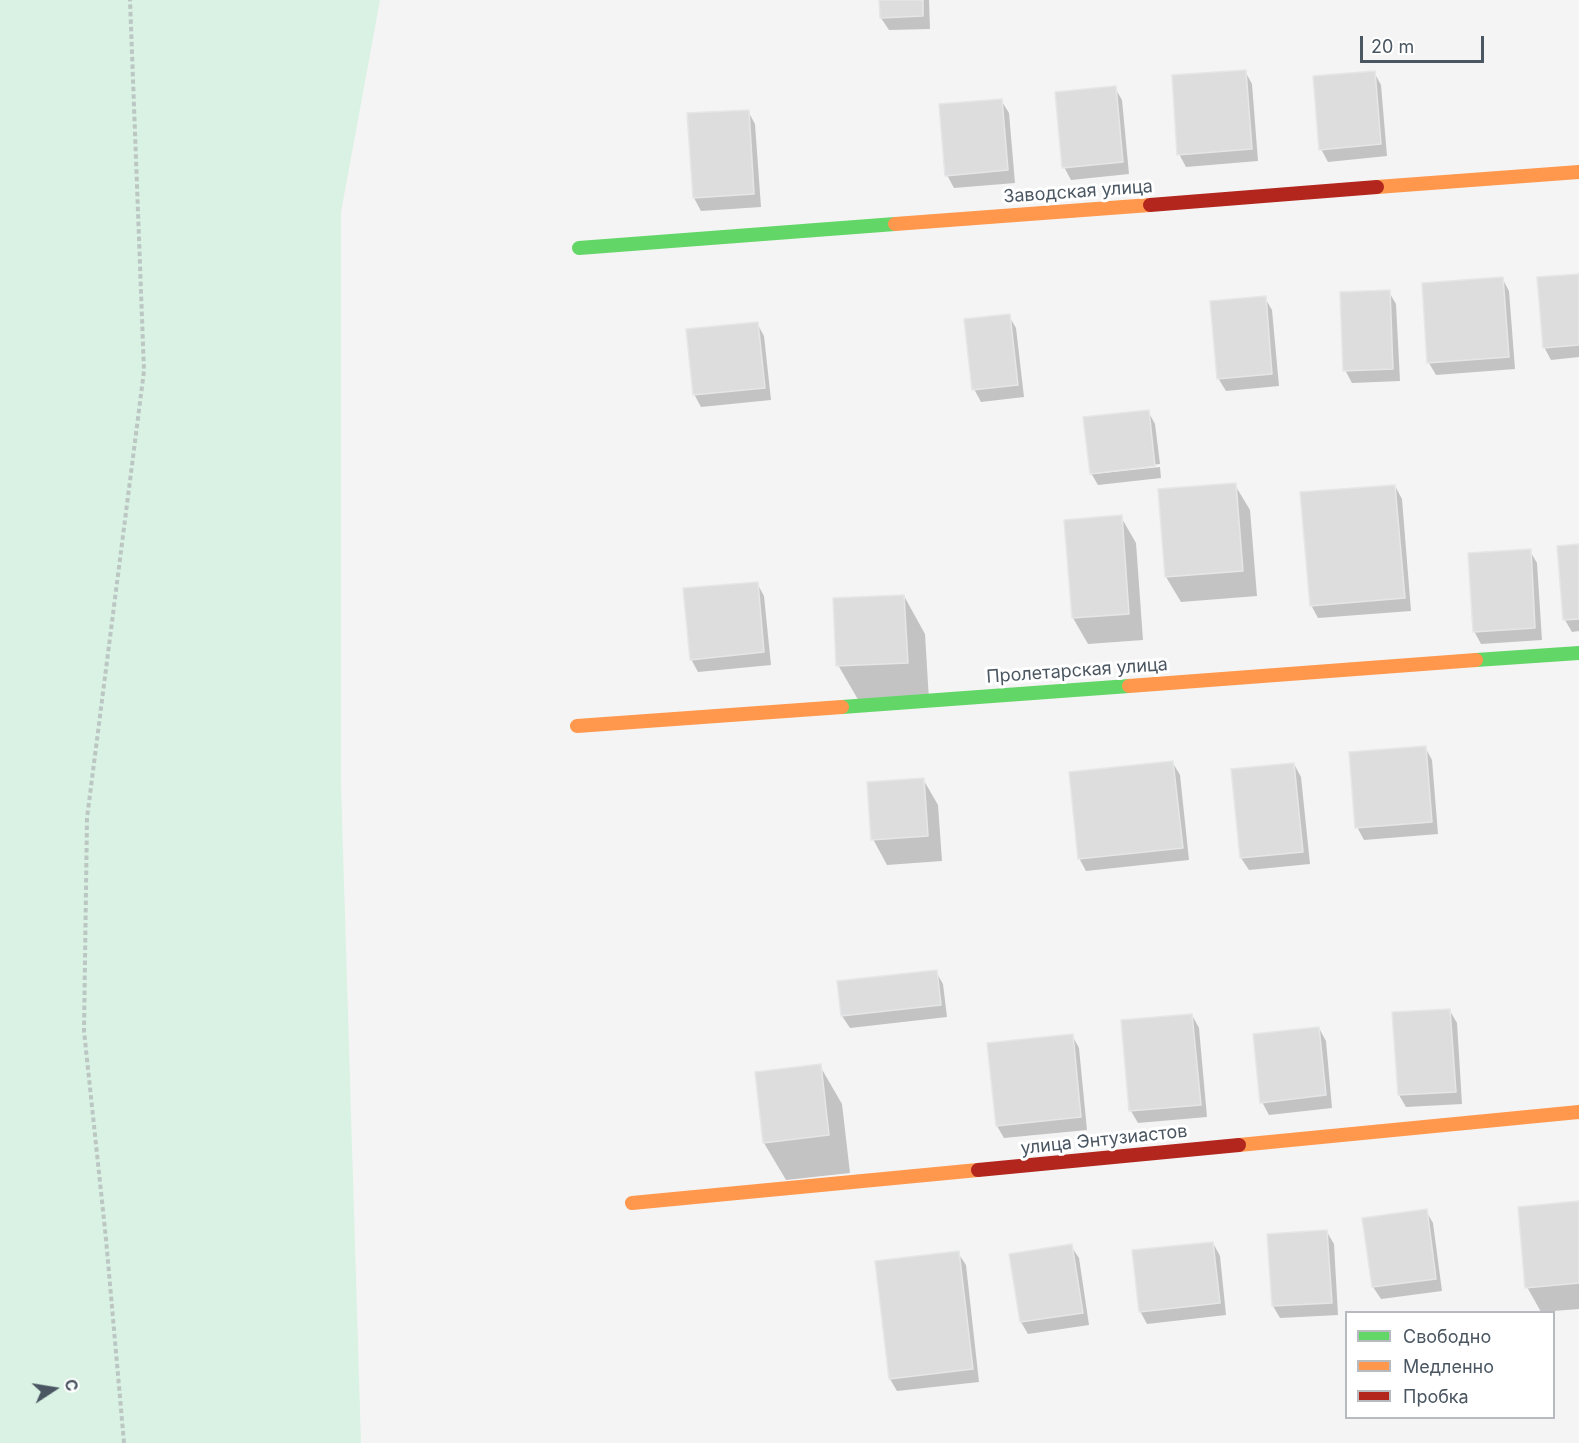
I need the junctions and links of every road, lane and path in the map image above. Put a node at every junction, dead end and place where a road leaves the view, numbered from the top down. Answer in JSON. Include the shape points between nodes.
{"nodes":[{"id":1,"x":130,"y":0,"type":"edge"},
{"id":2,"x":1579,"y":172,"type":"edge"},
{"id":3,"x":579,"y":248,"type":"dead end"},
{"id":4,"x":1579,"y":653,"type":"edge"},
{"id":5,"x":577,"y":726,"type":"dead end"},
{"id":6,"x":1579,"y":1112,"type":"edge"},
{"id":7,"x":632,"y":1203,"type":"dead end"},
{"id":8,"x":124,"y":1443,"type":"edge"}],
"edges":[{"from":1,"to":8,"type":"path","via":[[144,370],[87,818],[84,1031]]},
{"from":2,"to":3,"type":"street","name":"Заводская улица"},
{"from":4,"to":5,"type":"street","name":"Пролетарская улица"},
{"from":6,"to":7,"type":"street","name":"улица Энтузиастов"}]}
